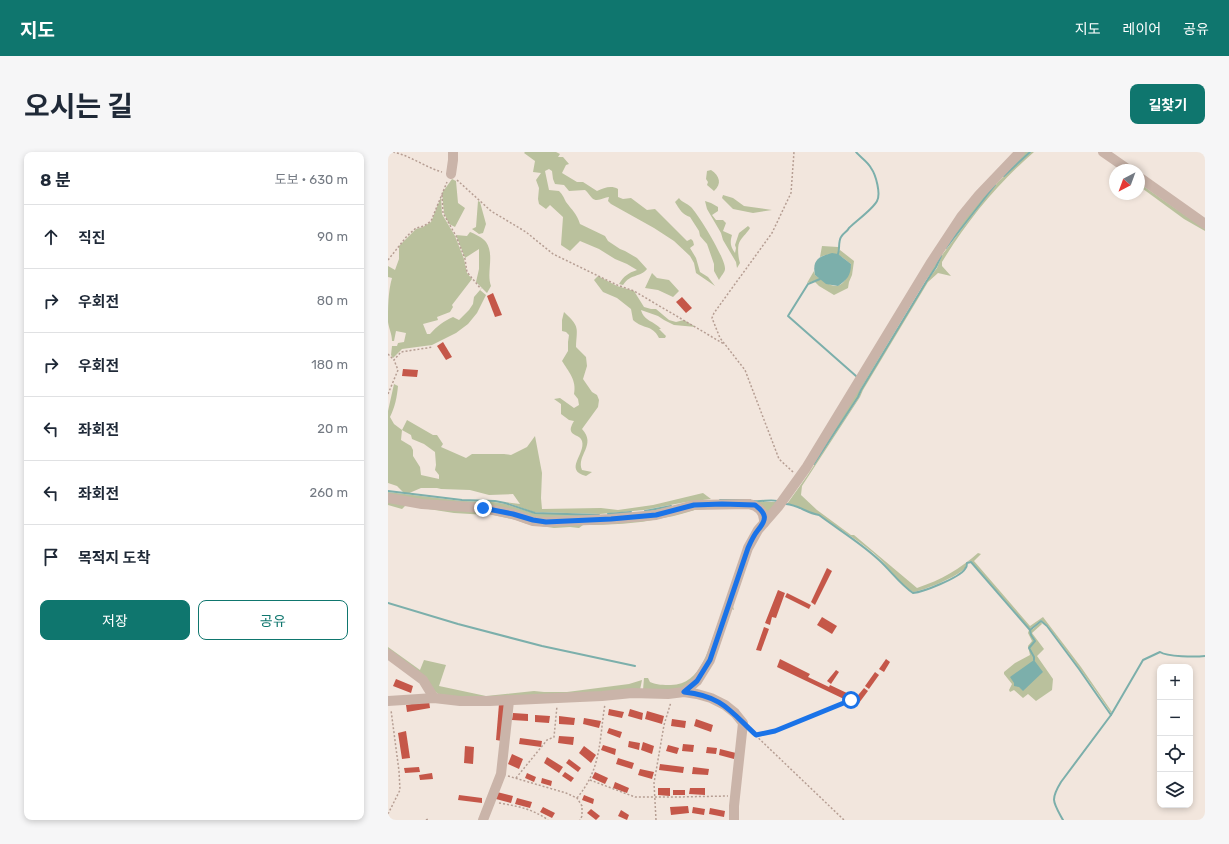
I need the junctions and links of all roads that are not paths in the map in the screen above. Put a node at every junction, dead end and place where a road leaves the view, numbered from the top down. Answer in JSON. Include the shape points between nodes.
{"nodes":[{"id":1,"x":453,"y":152,"type":"edge"},
{"id":2,"x":1020,"y":152,"type":"edge"},
{"id":3,"x":1103,"y":152,"type":"edge"},
{"id":4,"x":1120,"y":164,"type":"edge"},
{"id":5,"x":451,"y":174,"type":"road end"},
{"id":6,"x":1145,"y":181,"type":"edge"},
{"id":7,"x":1205,"y":224,"type":"edge"},
{"id":8,"x":388,"y":498,"type":"edge"},
{"id":9,"x":764,"y":523,"type":"junction"},
{"id":10,"x":388,"y":654,"type":"edge"},
{"id":11,"x":684,"y":692,"type":"junction"},
{"id":12,"x":434,"y":698,"type":"junction"},
{"id":13,"x":389,"y":701,"type":"edge"},
{"id":14,"x":509,"y":701,"type":"junction"},
{"id":15,"x":483,"y":820,"type":"edge"},
{"id":16,"x":734,"y":820,"type":"edge"}],
"edges":[{"from":1,"to":5,"type":"street"},
{"from":2,"to":9,"type":"street","via":[[960,217],[797,481]]},
{"from":3,"to":4,"type":"street"},
{"from":6,"to":7,"type":"street"},
{"from":8,"to":9,"type":"street","via":[[422,504],[483,508],[546,522],[656,515],[694,505],[749,504],[760,509],[765,518]]},
{"from":9,"to":11,"type":"street","via":[[748,548],[710,660],[697,681]]},
{"from":10,"to":12,"type":"street","via":[[424,680]]},
{"from":11,"to":14,"type":"street","via":[[632,692],[607,696]]},
{"from":11,"to":16,"type":"street","via":[[711,698],[725,705],[743,723]]},
{"from":12,"to":13,"type":"street"},
{"from":12,"to":14,"type":"street"},
{"from":14,"to":15,"type":"street","via":[[501,774]]}]}
